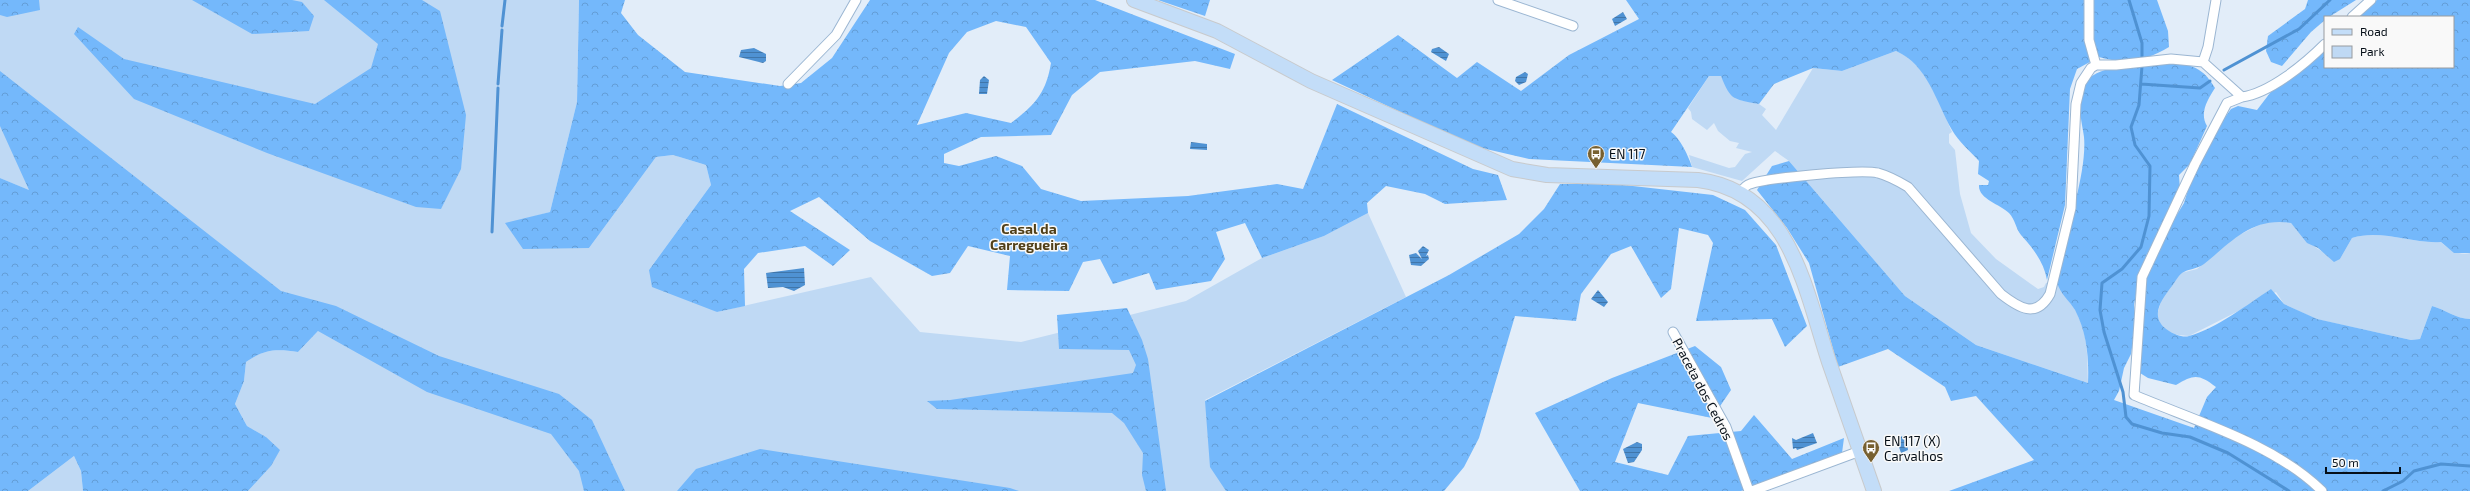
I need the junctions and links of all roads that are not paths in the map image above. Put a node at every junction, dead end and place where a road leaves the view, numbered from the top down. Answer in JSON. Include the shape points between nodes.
{"nodes":[{"id":1,"x":856,"y":0,"type":"edge"},
{"id":2,"x":1134,"y":0,"type":"edge"},
{"id":3,"x":1498,"y":0,"type":"edge"},
{"id":4,"x":2089,"y":0,"type":"edge"},
{"id":5,"x":2216,"y":0,"type":"edge"},
{"id":6,"x":2371,"y":0,"type":"edge"},
{"id":7,"x":2353,"y":16,"type":"edge"},
{"id":8,"x":1573,"y":26,"type":"dead end"},
{"id":9,"x":2324,"y":45,"type":"edge"},
{"id":10,"x":2203,"y":62,"type":"junction"},
{"id":11,"x":2096,"y":65,"type":"junction"},
{"id":12,"x":788,"y":84,"type":"dead end"},
{"id":13,"x":2242,"y":97,"type":"junction"},
{"id":14,"x":1741,"y":192,"type":"junction"},
{"id":15,"x":1673,"y":332,"type":"dead end"},
{"id":16,"x":1860,"y":451,"type":"junction"},
{"id":17,"x":1750,"y":491,"type":"edge"},
{"id":18,"x":1874,"y":491,"type":"edge"},
{"id":19,"x":2322,"y":491,"type":"edge"}],
"edges":[{"from":1,"to":12,"type":"street","via":[[836,35]]},
{"from":2,"to":14,"type":"main road","via":[[1217,31],[1328,89],[1512,169],[1546,175],[1698,180]]},
{"from":3,"to":8,"type":"street"},
{"from":4,"to":11,"type":"street","via":[[2089,40]]},
{"from":5,"to":10,"type":"street"},
{"from":6,"to":7,"type":"street"},
{"from":9,"to":13,"type":"street","via":[[2270,87],[2253,96]]},
{"from":10,"to":11,"type":"street","via":[[2171,59]]},
{"from":10,"to":13,"type":"street"},
{"from":11,"to":14,"type":"street","via":[[2080,83],[2076,104],[2071,208],[2050,294],[2047,300],[2036,308],[2019,308],[2001,294],[1908,187],[1891,177],[1858,172],[1768,180],[1748,184]]},
{"from":13,"to":19,"type":"street","via":[[2226,103],[2194,164],[2142,277],[2134,395],[2261,448],[2308,477]]},
{"from":14,"to":16,"type":"main road","via":[[1769,217],[1793,255]]},
{"from":15,"to":17,"type":"street","name":"Praceta dos Cedros","via":[[1726,428]]},
{"from":16,"to":17,"type":"street"},
{"from":16,"to":18,"type":"main road"}]}
